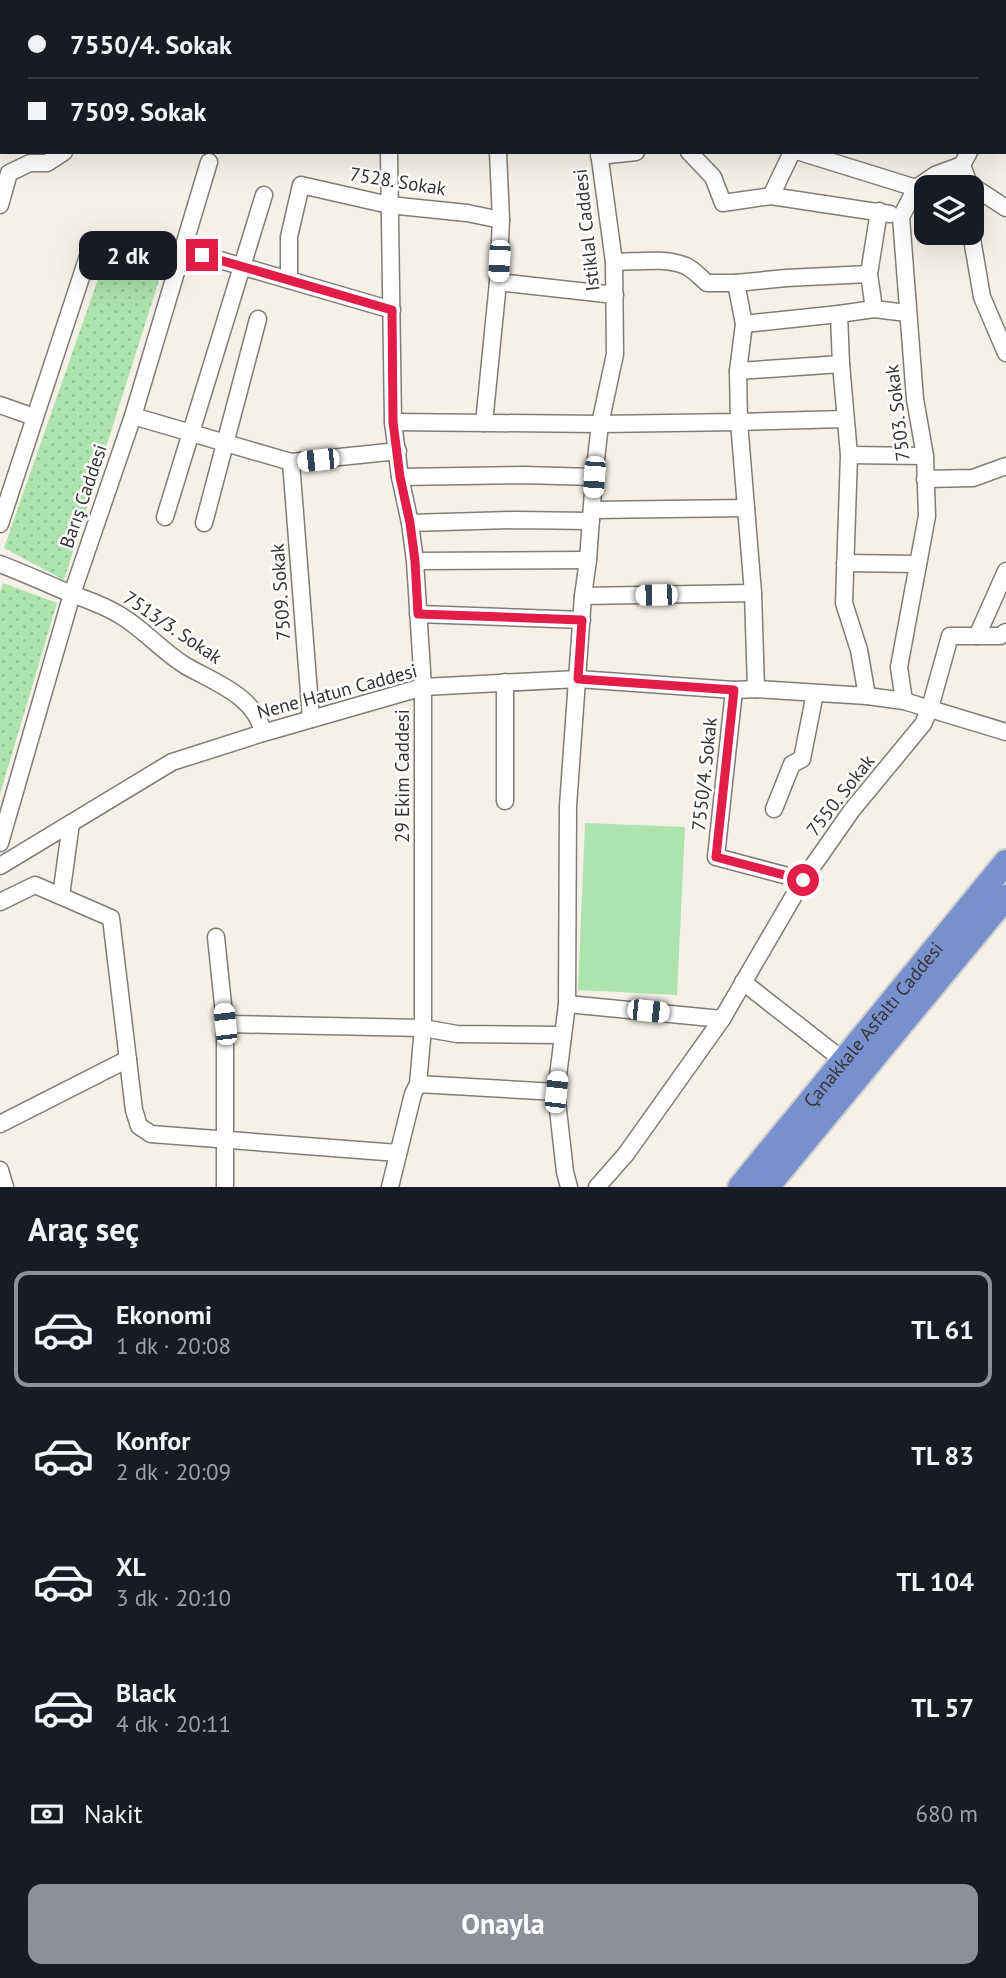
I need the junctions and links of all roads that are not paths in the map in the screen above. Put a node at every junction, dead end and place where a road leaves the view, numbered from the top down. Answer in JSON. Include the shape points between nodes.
{"nodes":[{"id":1,"x":61,"y":154,"type":"edge"},
{"id":2,"x":389,"y":154,"type":"edge"},
{"id":3,"x":498,"y":154,"type":"edge"},
{"id":4,"x":599,"y":154,"type":"edge"},
{"id":5,"x":691,"y":154,"type":"edge"},
{"id":6,"x":791,"y":154,"type":"edge"},
{"id":7,"x":806,"y":154,"type":"edge"},
{"id":8,"x":965,"y":159,"type":"edge"},
{"id":9,"x":209,"y":162,"type":"dead end"},
{"id":10,"x":935,"y":175,"type":"edge"},
{"id":11,"x":914,"y":187,"type":"edge"},
{"id":12,"x":914,"y":192,"type":"edge"},
{"id":13,"x":984,"y":194,"type":"edge"},
{"id":14,"x":264,"y":195,"type":"dead end"},
{"id":15,"x":771,"y":196,"type":"junction"},
{"id":16,"x":0,"y":205,"type":"edge"},
{"id":17,"x":389,"y":205,"type":"junction"},
{"id":18,"x":1006,"y":208,"type":"edge"},
{"id":19,"x":879,"y":212,"type":"junction"},
{"id":20,"x":901,"y":217,"type":"junction"},
{"id":21,"x":501,"y":220,"type":"junction"},
{"id":22,"x":973,"y":245,"type":"edge"},
{"id":23,"x":182,"y":249,"type":"junction"},
{"id":24,"x":89,"y":253,"type":"dead end"},
{"id":25,"x":614,"y":262,"type":"junction"},
{"id":26,"x":242,"y":266,"type":"junction"},
{"id":27,"x":869,"y":274,"type":"junction"},
{"id":28,"x":289,"y":280,"type":"junction"},
{"id":29,"x":498,"y":282,"type":"junction"},
{"id":30,"x":736,"y":283,"type":"junction"},
{"id":31,"x":615,"y":295,"type":"junction"},
{"id":32,"x":874,"y":309,"type":"junction"},
{"id":33,"x":392,"y":310,"type":"junction"},
{"id":34,"x":907,"y":313,"type":"junction"},
{"id":35,"x":839,"y":314,"type":"junction"},
{"id":36,"x":258,"y":319,"type":"dead end"},
{"id":37,"x":744,"y":324,"type":"junction"},
{"id":38,"x":1006,"y":353,"type":"edge"},
{"id":39,"x":841,"y":365,"type":"junction"},
{"id":40,"x":738,"y":372,"type":"junction"},
{"id":41,"x":0,"y":405,"type":"edge"},
{"id":42,"x":34,"y":416,"type":"junction"},
{"id":43,"x":133,"y":416,"type":"junction"},
{"id":44,"x":845,"y":419,"type":"junction"},
{"id":45,"x":393,"y":422,"type":"junction"},
{"id":46,"x":739,"y":422,"type":"junction"},
{"id":47,"x":484,"y":423,"type":"junction"},
{"id":48,"x":600,"y":424,"type":"junction"},
{"id":49,"x":192,"y":433,"type":"junction"},
{"id":50,"x":225,"y":443,"type":"junction"},
{"id":51,"x":398,"y":451,"type":"junction"},
{"id":52,"x":849,"y":454,"type":"junction"},
{"id":53,"x":925,"y":456,"type":"junction"},
{"id":54,"x":292,"y":463,"type":"junction"},
{"id":55,"x":1006,"y":466,"type":"edge"},
{"id":56,"x":400,"y":477,"type":"junction"},
{"id":57,"x":594,"y":477,"type":"junction"},
{"id":58,"x":925,"y":479,"type":"junction"},
{"id":59,"x":746,"y":508,"type":"junction"},
{"id":60,"x":591,"y":515,"type":"junction"},
{"id":61,"x":165,"y":517,"type":"dead end"},
{"id":62,"x":204,"y":523,"type":"dead end"},
{"id":63,"x":410,"y":523,"type":"junction"},
{"id":64,"x":0,"y":524,"type":"edge"},
{"id":65,"x":588,"y":560,"type":"junction"},
{"id":66,"x":415,"y":561,"type":"junction"},
{"id":67,"x":845,"y":563,"type":"junction"},
{"id":68,"x":0,"y":564,"type":"edge"},
{"id":69,"x":918,"y":564,"type":"junction"},
{"id":70,"x":1006,"y":571,"type":"edge"},
{"id":71,"x":753,"y":593,"type":"junction"},
{"id":72,"x":72,"y":594,"type":"junction"},
{"id":73,"x":583,"y":596,"type":"junction"},
{"id":74,"x":418,"y":614,"type":"junction"},
{"id":75,"x":582,"y":620,"type":"junction"},
{"id":76,"x":1006,"y":632,"type":"edge"},
{"id":77,"x":976,"y":636,"type":"junction"},
{"id":78,"x":578,"y":679,"type":"junction"},
{"id":79,"x":505,"y":682,"type":"junction"},
{"id":80,"x":423,"y":687,"type":"junction"},
{"id":81,"x":756,"y":689,"type":"junction"},
{"id":82,"x":734,"y":690,"type":"junction"},
{"id":83,"x":815,"y":693,"type":"junction"},
{"id":84,"x":867,"y":696,"type":"junction"},
{"id":85,"x":904,"y":701,"type":"junction"},
{"id":86,"x":930,"y":708,"type":"junction"},
{"id":87,"x":311,"y":719,"type":"junction"},
{"id":88,"x":1006,"y":732,"type":"edge"},
{"id":89,"x":262,"y":733,"type":"junction"},
{"id":90,"x":505,"y":801,"type":"dead end"},
{"id":91,"x":774,"y":809,"type":"dead end"},
{"id":92,"x":71,"y":823,"type":"junction"},
{"id":93,"x":0,"y":843,"type":"edge"},
{"id":94,"x":1006,"y":862,"type":"edge"},
{"id":95,"x":0,"y":866,"type":"edge"},
{"id":96,"x":803,"y":880,"type":"junction"},
{"id":97,"x":61,"y":896,"type":"junction"},
{"id":98,"x":1006,"y":897,"type":"edge"},
{"id":99,"x":0,"y":902,"type":"edge"},
{"id":100,"x":216,"y":937,"type":"dead end"},
{"id":101,"x":743,"y":982,"type":"junction"},
{"id":102,"x":567,"y":1004,"type":"junction"},
{"id":103,"x":722,"y":1019,"type":"junction"},
{"id":104,"x":225,"y":1024,"type":"junction"},
{"id":105,"x":423,"y":1028,"type":"junction"},
{"id":106,"x":562,"y":1035,"type":"junction"},
{"id":107,"x":128,"y":1059,"type":"junction"},
{"id":108,"x":844,"y":1061,"type":"junction"},
{"id":109,"x":418,"y":1084,"type":"junction"},
{"id":110,"x":556,"y":1092,"type":"junction"},
{"id":111,"x":0,"y":1124,"type":"edge"},
{"id":112,"x":225,"y":1140,"type":"junction"},
{"id":113,"x":398,"y":1153,"type":"junction"},
{"id":114,"x":0,"y":1170,"type":"edge"},
{"id":115,"x":5,"y":1187,"type":"edge"},
{"id":116,"x":225,"y":1187,"type":"edge"},
{"id":117,"x":390,"y":1187,"type":"edge"},
{"id":118,"x":569,"y":1187,"type":"edge"},
{"id":119,"x":597,"y":1187,"type":"edge"},
{"id":120,"x":740,"y":1187,"type":"edge"},
{"id":121,"x":767,"y":1187,"type":"edge"}],
"edges":[{"from":1,"to":16,"type":"street","via":[[47,163],[30,163],[9,173]]},
{"from":2,"to":17,"type":"street","name":"29 Ekim Caddesi"},
{"from":3,"to":21,"type":"street"},
{"from":4,"to":25,"type":"street","name":"Istiklal Caddesi"},
{"from":5,"to":15,"type":"street","via":[[713,177],[723,203]]},
{"from":6,"to":15,"type":"street"},
{"from":7,"to":11,"type":"street"},
{"from":8,"to":10,"type":"street"},
{"from":9,"to":23,"type":"street","name":"Barış Caddesi"},
{"from":12,"to":20,"type":"street"},
{"from":13,"to":18,"type":"street"},
{"from":14,"to":26,"type":"street"},
{"from":15,"to":19,"type":"street"},
{"from":17,"to":21,"type":"street","name":"7528. Sokak"},
{"from":17,"to":28,"type":"street","name":"7528. Sokak","via":[[301,185],[289,237]]},
{"from":17,"to":33,"type":"street","name":"29 Ekim Caddesi"},
{"from":19,"to":20,"type":"street"},
{"from":19,"to":27,"type":"street"},
{"from":20,"to":34,"type":"street","name":"7503. Sokak"},
{"from":21,"to":29,"type":"street"},
{"from":22,"to":38,"type":"street","via":[[982,297]]},
{"from":23,"to":26,"type":"street"},
{"from":23,"to":43,"type":"street","name":"Barış Caddesi"},
{"from":24,"to":42,"type":"street"},
{"from":25,"to":30,"type":"street","via":[[672,262],[694,271],[707,284]]},
{"from":25,"to":31,"type":"street","name":"Istiklal Caddesi"},
{"from":26,"to":28,"type":"street"},
{"from":26,"to":49,"type":"street"},
{"from":27,"to":30,"type":"street"},
{"from":27,"to":32,"type":"street"},
{"from":28,"to":33,"type":"street"},
{"from":29,"to":31,"type":"street"},
{"from":29,"to":47,"type":"street"},
{"from":30,"to":37,"type":"street"},
{"from":31,"to":48,"type":"street","name":"Istiklal Caddesi","via":[[615,354]]},
{"from":32,"to":34,"type":"street"},
{"from":32,"to":35,"type":"street"},
{"from":33,"to":45,"type":"street","name":"29 Ekim Caddesi"},
{"from":34,"to":53,"type":"street","name":"7503. Sokak"},
{"from":35,"to":37,"type":"street"},
{"from":35,"to":39,"type":"street"},
{"from":36,"to":50,"type":"street"},
{"from":37,"to":40,"type":"street"},
{"from":39,"to":40,"type":"street"},
{"from":39,"to":44,"type":"street"},
{"from":40,"to":46,"type":"street"},
{"from":41,"to":42,"type":"street"},
{"from":42,"to":64,"type":"street"},
{"from":43,"to":49,"type":"street"},
{"from":43,"to":72,"type":"street","name":"Barış Caddesi"},
{"from":44,"to":46,"type":"street"},
{"from":44,"to":52,"type":"street"},
{"from":45,"to":47,"type":"street"},
{"from":45,"to":51,"type":"street","name":"29 Ekim Caddesi"},
{"from":46,"to":48,"type":"street"},
{"from":46,"to":59,"type":"street"},
{"from":47,"to":48,"type":"street"},
{"from":48,"to":57,"type":"street","name":"Istiklal Caddesi"},
{"from":49,"to":50,"type":"street"},
{"from":49,"to":61,"type":"street"},
{"from":50,"to":54,"type":"street"},
{"from":50,"to":62,"type":"street"},
{"from":51,"to":54,"type":"street"},
{"from":51,"to":56,"type":"street","name":"29 Ekim Caddesi"},
{"from":52,"to":53,"type":"street"},
{"from":52,"to":67,"type":"street"},
{"from":53,"to":58,"type":"street","name":"7503. Sokak"},
{"from":54,"to":87,"type":"street","name":"7509. Sokak"},
{"from":55,"to":58,"type":"street","via":[[973,478]]},
{"from":56,"to":57,"type":"street"},
{"from":56,"to":63,"type":"street","name":"29 Ekim Caddesi"},
{"from":57,"to":60,"type":"street","name":"Istiklal Caddesi"},
{"from":58,"to":69,"type":"street","name":"7503. Sokak","via":[[927,516]]},
{"from":59,"to":60,"type":"street"},
{"from":59,"to":71,"type":"street"},
{"from":60,"to":63,"type":"street"},
{"from":60,"to":65,"type":"street","name":"Istiklal Caddesi"},
{"from":63,"to":66,"type":"street","name":"29 Ekim Caddesi"},
{"from":65,"to":66,"type":"street"},
{"from":65,"to":73,"type":"street","name":"Istiklal Caddesi"},
{"from":66,"to":74,"type":"street","name":"29 Ekim Caddesi"},
{"from":67,"to":69,"type":"street"},
{"from":67,"to":84,"type":"street","via":[[844,603],[859,649]]},
{"from":68,"to":72,"type":"street","name":"7513/3. Sokak"},
{"from":69,"to":85,"type":"street","name":"7503. Sokak","via":[[899,667]]},
{"from":70,"to":77,"type":"street"},
{"from":71,"to":73,"type":"street"},
{"from":71,"to":81,"type":"street"},
{"from":72,"to":89,"type":"street","name":"7513/3. Sokak","via":[[136,625],[169,654],[251,707],[261,721]]},
{"from":72,"to":93,"type":"street","name":"Barış Caddesi"},
{"from":73,"to":75,"type":"street","name":"Istiklal Caddesi"},
{"from":74,"to":75,"type":"street"},
{"from":74,"to":80,"type":"street","name":"29 Ekim Caddesi"},
{"from":75,"to":78,"type":"street","name":"Istiklal Caddesi"},
{"from":76,"to":77,"type":"street"},
{"from":77,"to":86,"type":"street","name":"7550. Sokak","via":[[950,636]]},
{"from":78,"to":79,"type":"street","name":"Nene Hatun Caddesi"},
{"from":78,"to":82,"type":"street","name":"Nene Hatun Caddesi"},
{"from":78,"to":102,"type":"street","name":"Istiklal Caddesi","via":[[568,806]]},
{"from":79,"to":80,"type":"street","name":"Nene Hatun Caddesi"},
{"from":79,"to":90,"type":"street"},
{"from":80,"to":87,"type":"street","name":"Nene Hatun Caddesi"},
{"from":80,"to":105,"type":"street","name":"29 Ekim Caddesi"},
{"from":81,"to":82,"type":"street","name":"Nene Hatun Caddesi"},
{"from":81,"to":83,"type":"street","name":"Nene Hatun Caddesi"},
{"from":82,"to":96,"type":"street","name":"7550/4. Sokak","via":[[716,857]]},
{"from":83,"to":84,"type":"street","name":"Nene Hatun Caddesi"},
{"from":83,"to":91,"type":"street","via":[[802,759],[792,764]]},
{"from":84,"to":85,"type":"street","name":"Nene Hatun Caddesi"},
{"from":85,"to":86,"type":"street","name":"Nene Hatun Caddesi"},
{"from":86,"to":88,"type":"street","name":"Nene Hatun Caddesi"},
{"from":86,"to":96,"type":"street","name":"7550. Sokak","via":[[923,724],[852,810]]},
{"from":87,"to":89,"type":"street","name":"Nene Hatun Caddesi"},
{"from":89,"to":92,"type":"street","name":"Nene Hatun Caddesi","via":[[172,762]]},
{"from":92,"to":95,"type":"street","name":"Nene Hatun Caddesi"},
{"from":92,"to":97,"type":"street"},
{"from":94,"to":108,"type":"highway","name":"Çanakkale Asfaltı Caddesi"},
{"from":96,"to":101,"type":"street","name":"7550. Sokak"},
{"from":97,"to":99,"type":"street","via":[[35,885]]},
{"from":97,"to":107,"type":"street","via":[[111,918]]},
{"from":98,"to":121,"type":"highway","name":"Çanakkale Asfaltı Caddesi"},
{"from":100,"to":104,"type":"street"},
{"from":101,"to":103,"type":"street","name":"7550. Sokak"},
{"from":101,"to":108,"type":"street"},
{"from":102,"to":103,"type":"street"},
{"from":102,"to":106,"type":"street","name":"Istiklal Caddesi"},
{"from":103,"to":119,"type":"street","name":"7550. Sokak","via":[[626,1154]]},
{"from":104,"to":105,"type":"street"},
{"from":104,"to":112,"type":"street"},
{"from":105,"to":106,"type":"street","via":[[457,1034]]},
{"from":105,"to":109,"type":"street","name":"29 Ekim Caddesi"},
{"from":106,"to":110,"type":"street","name":"Istiklal Caddesi"},
{"from":107,"to":111,"type":"street"},
{"from":107,"to":112,"type":"street","via":[[139,1126],[151,1135]]},
{"from":108,"to":120,"type":"highway","name":"Çanakkale Asfaltı Caddesi"},
{"from":109,"to":110,"type":"street"},
{"from":109,"to":113,"type":"street","name":"29 Ekim Caddesi"},
{"from":110,"to":118,"type":"street","name":"Istiklal Caddesi"},
{"from":112,"to":113,"type":"street"},
{"from":112,"to":116,"type":"street"},
{"from":113,"to":117,"type":"street","name":"29 Ekim Caddesi"},
{"from":114,"to":115,"type":"street"}]}
